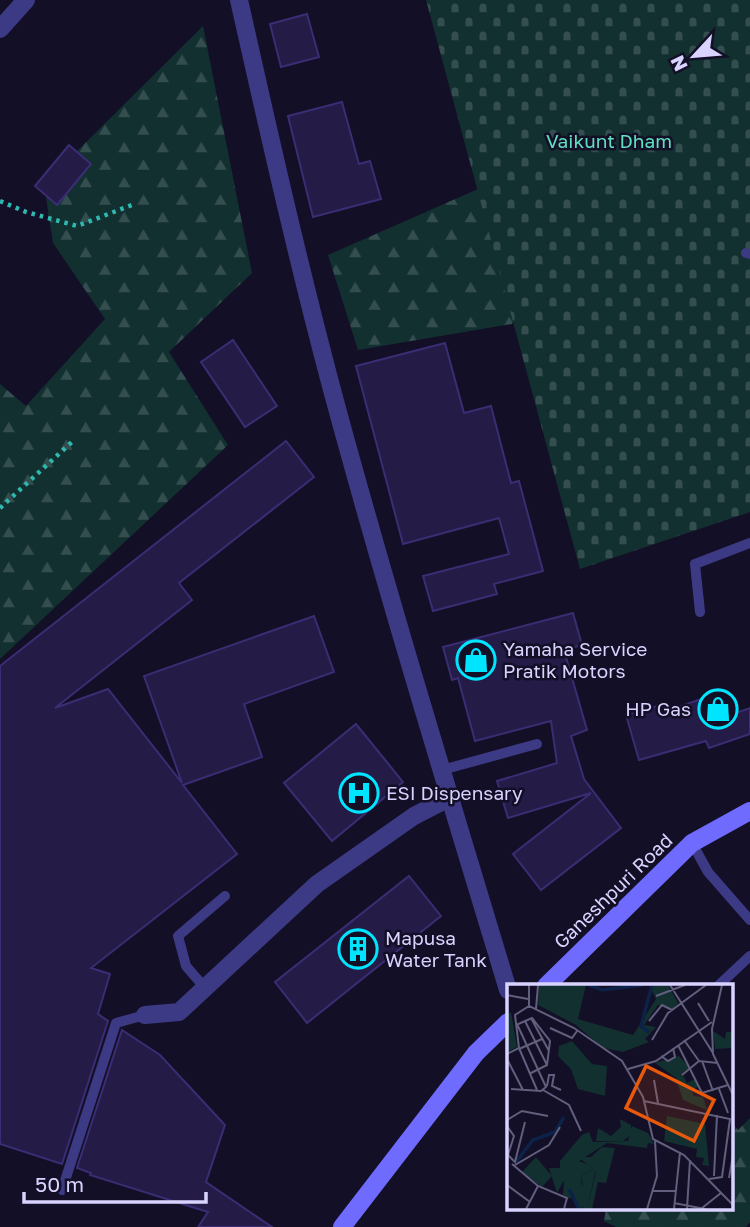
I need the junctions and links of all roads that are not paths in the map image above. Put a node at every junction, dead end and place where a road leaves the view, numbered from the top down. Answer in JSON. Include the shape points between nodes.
{"nodes":[{"id":1,"x":26,"y":0,"type":"edge"},
{"id":2,"x":239,"y":0,"type":"edge"},
{"id":3,"x":0,"y":29,"type":"edge"},
{"id":4,"x":750,"y":543,"type":"edge"},
{"id":5,"x":700,"y":612,"type":"dead end"},
{"id":6,"x":537,"y":744,"type":"dead end"},
{"id":7,"x":442,"y":770,"type":"junction"},
{"id":8,"x":450,"y":798,"type":"junction"},
{"id":9,"x":750,"y":811,"type":"edge"},
{"id":10,"x":692,"y":843,"type":"junction"},
{"id":11,"x":225,"y":896,"type":"dead end"},
{"id":12,"x":750,"y":920,"type":"edge"},
{"id":13,"x":750,"y":956,"type":"edge"},
{"id":14,"x":507,"y":984,"type":"edge"},
{"id":15,"x":547,"y":984,"type":"edge"},
{"id":16,"x":719,"y":984,"type":"edge"},
{"id":17,"x":205,"y":988,"type":"junction"},
{"id":18,"x":145,"y":1015,"type":"joint"},
{"id":19,"x":507,"y":1024,"type":"edge"},
{"id":20,"x":62,"y":1190,"type":"dead end"},
{"id":21,"x":342,"y":1227,"type":"edge"}],
"edges":[{"from":1,"to":3,"type":"street"},
{"from":2,"to":7,"type":"street","via":[[279,182],[338,411]]},
{"from":4,"to":5,"type":"lane","via":[[695,564]]},
{"from":6,"to":7,"type":"lane"},
{"from":7,"to":8,"type":"street"},
{"from":8,"to":14,"type":"street"},
{"from":8,"to":17,"type":"street","via":[[414,816],[317,884]]},
{"from":9,"to":10,"type":"street","name":"Ganeshpuri Road"},
{"from":10,"to":12,"type":"lane","via":[[708,872]]},
{"from":10,"to":15,"type":"street","name":"Ganeshpuri Road"},
{"from":11,"to":17,"type":"lane","via":[[178,936],[186,966]]},
{"from":13,"to":16,"type":"lane"},
{"from":17,"to":18,"type":"street","via":[[179,1012]]},
{"from":18,"to":20,"type":"lane","via":[[116,1023]]},
{"from":19,"to":21,"type":"street","via":[[476,1054]]}]}
